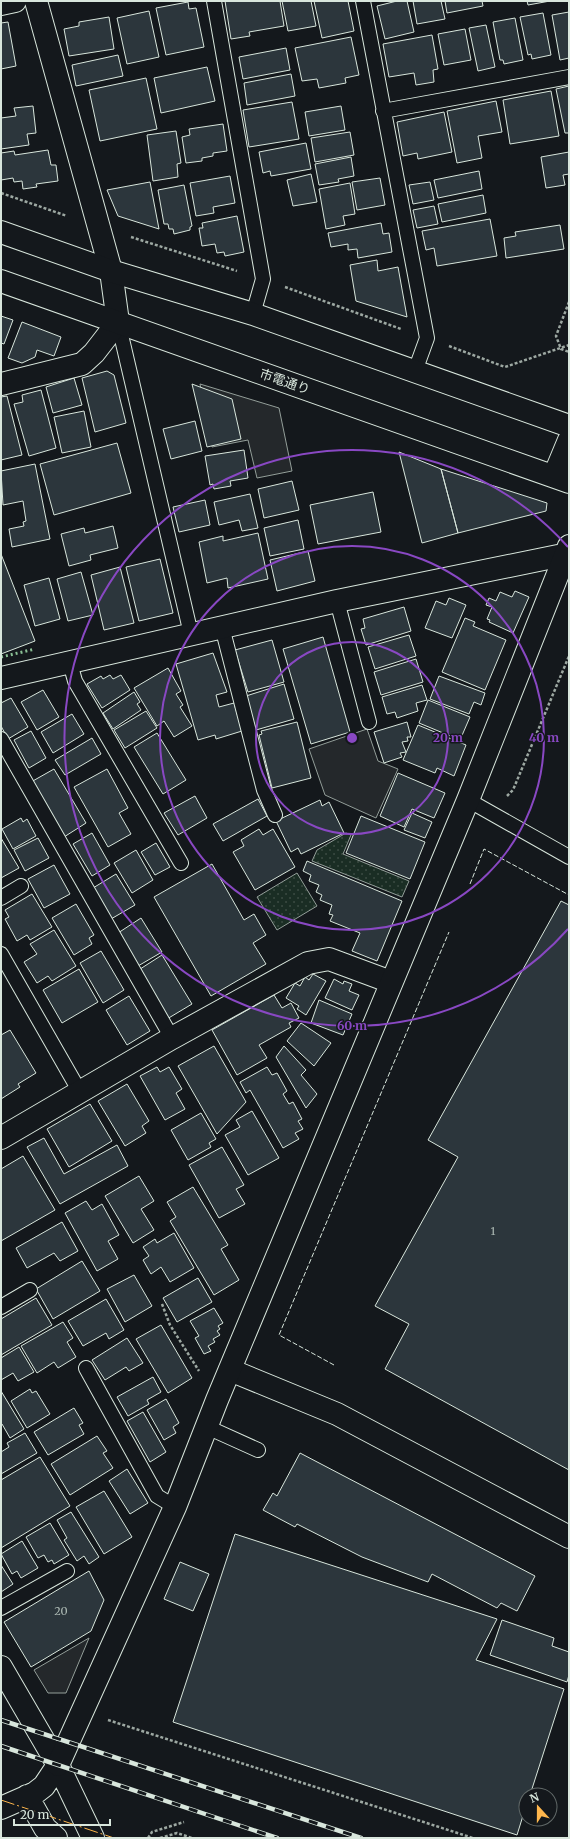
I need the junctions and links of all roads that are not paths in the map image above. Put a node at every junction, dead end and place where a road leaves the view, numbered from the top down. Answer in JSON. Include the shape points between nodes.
{"nodes":[{"id":1,"x":15,"y":1,"type":"edge"},
{"id":2,"x":36,"y":1,"type":"edge"},
{"id":3,"x":214,"y":1,"type":"edge"},
{"id":4,"x":363,"y":1,"type":"edge"},
{"id":5,"x":1,"y":4,"type":"edge"},
{"id":6,"x":569,"y":77,"type":"edge"},
{"id":7,"x":383,"y":111,"type":"junction"},
{"id":8,"x":1,"y":232,"type":"edge"},
{"id":9,"x":111,"y":271,"type":"junction"},
{"id":10,"x":1,"y":281,"type":"edge"},
{"id":11,"x":253,"y":314,"type":"junction"},
{"id":12,"x":118,"y":322,"type":"junction"},
{"id":13,"x":415,"y":371,"type":"junction"},
{"id":14,"x":1,"y":384,"type":"edge"},
{"id":15,"x":569,"y":426,"type":"edge"},
{"id":16,"x":569,"y":440,"type":"edge"},
{"id":17,"x":561,"y":479,"type":"edge"},
{"id":18,"x":566,"y":552,"type":"edge"},
{"id":19,"x":337,"y":601,"type":"junction"},
{"id":20,"x":222,"y":628,"type":"junction"},
{"id":21,"x":191,"y":634,"type":"junction"},
{"id":22,"x":70,"y":663,"type":"junction"},
{"id":23,"x":1,"y":678,"type":"edge"},
{"id":24,"x":369,"y":722,"type":"dead end"},
{"id":25,"x":1,"y":739,"type":"edge"},
{"id":26,"x":468,"y":800,"type":"junction"},
{"id":27,"x":274,"y":815,"type":"dead end"},
{"id":28,"x":569,"y":857,"type":"edge"},
{"id":29,"x":181,"y":862,"type":"dead end"},
{"id":30,"x":21,"y":886,"type":"dead end"},
{"id":31,"x":1,"y":898,"type":"edge"},
{"id":32,"x":1,"y":954,"type":"edge"},
{"id":33,"x":390,"y":982,"type":"junction"},
{"id":34,"x":172,"y":1038,"type":"junction"},
{"id":35,"x":80,"y":1092,"type":"junction"},
{"id":36,"x":1,"y":1138,"type":"edge"},
{"id":37,"x":30,"y":1290,"type":"dead end"},
{"id":38,"x":1,"y":1307,"type":"edge"},
{"id":39,"x":86,"y":1368,"type":"dead end"},
{"id":40,"x":230,"y":1370,"type":"junction"},
{"id":41,"x":206,"y":1427,"type":"junction"},
{"id":42,"x":258,"y":1450,"type":"dead end"},
{"id":43,"x":175,"y":1507,"type":"junction"},
{"id":44,"x":569,"y":1537,"type":"edge"},
{"id":45,"x":67,"y":1571,"type":"dead end"},
{"id":46,"x":1,"y":1608,"type":"edge"},
{"id":47,"x":1,"y":1667,"type":"edge"},
{"id":48,"x":58,"y":1765,"type":"junction"},
{"id":49,"x":27,"y":1796,"type":"junction"},
{"id":50,"x":1,"y":1808,"type":"edge"},
{"id":51,"x":56,"y":1838,"type":"edge"},
{"id":52,"x":93,"y":1838,"type":"edge"}],
"edges":[{"from":1,"to":5,"type":"street"},
{"from":2,"to":9,"type":"street"},
{"from":3,"to":11,"type":"lane","via":[[263,279]]},
{"from":4,"to":7,"type":"lane"},
{"from":6,"to":7,"type":"lane"},
{"from":7,"to":13,"type":"lane","via":[[427,338]]},
{"from":8,"to":9,"type":"street"},
{"from":9,"to":11,"type":"street"},
{"from":9,"to":12,"type":"street"},
{"from":10,"to":12,"type":"street","name":"市電通り"},
{"from":11,"to":13,"type":"street"},
{"from":12,"to":14,"type":"street","via":[[82,364]]},
{"from":12,"to":17,"type":"street","name":"市電通り"},
{"from":12,"to":21,"type":"lane"},
{"from":13,"to":15,"type":"street"},
{"from":16,"to":17,"type":"street"},
{"from":18,"to":19,"type":"street","via":[[558,556]]},
{"from":18,"to":26,"type":"street"},
{"from":19,"to":20,"type":"street"},
{"from":19,"to":24,"type":"lane"},
{"from":20,"to":21,"type":"street"},
{"from":20,"to":27,"type":"lane","via":[[264,790]]},
{"from":21,"to":22,"type":"street"},
{"from":22,"to":23,"type":"street"},
{"from":22,"to":29,"type":"lane","via":[[75,681]]},
{"from":25,"to":34,"type":"lane"},
{"from":26,"to":28,"type":"lane"},
{"from":26,"to":33,"type":"street"},
{"from":30,"to":31,"type":"lane"},
{"from":32,"to":35,"type":"lane"},
{"from":33,"to":34,"type":"street","via":[[329,959],[308,963]]},
{"from":33,"to":40,"type":"street"},
{"from":34,"to":35,"type":"street"},
{"from":35,"to":36,"type":"street"},
{"from":37,"to":38,"type":"lane"},
{"from":39,"to":43,"type":"lane","via":[[157,1496]]},
{"from":40,"to":41,"type":"street"},
{"from":40,"to":44,"type":"street","via":[[337,1414]]},
{"from":41,"to":42,"type":"lane"},
{"from":41,"to":43,"type":"street"},
{"from":43,"to":48,"type":"street"},
{"from":45,"to":46,"type":"lane"},
{"from":47,"to":48,"type":"street"},
{"from":48,"to":49,"type":"street","via":[[44,1786]]},
{"from":48,"to":52,"type":"street"},
{"from":49,"to":50,"type":"street"},
{"from":49,"to":51,"type":"street","via":[[45,1828]]}]}
